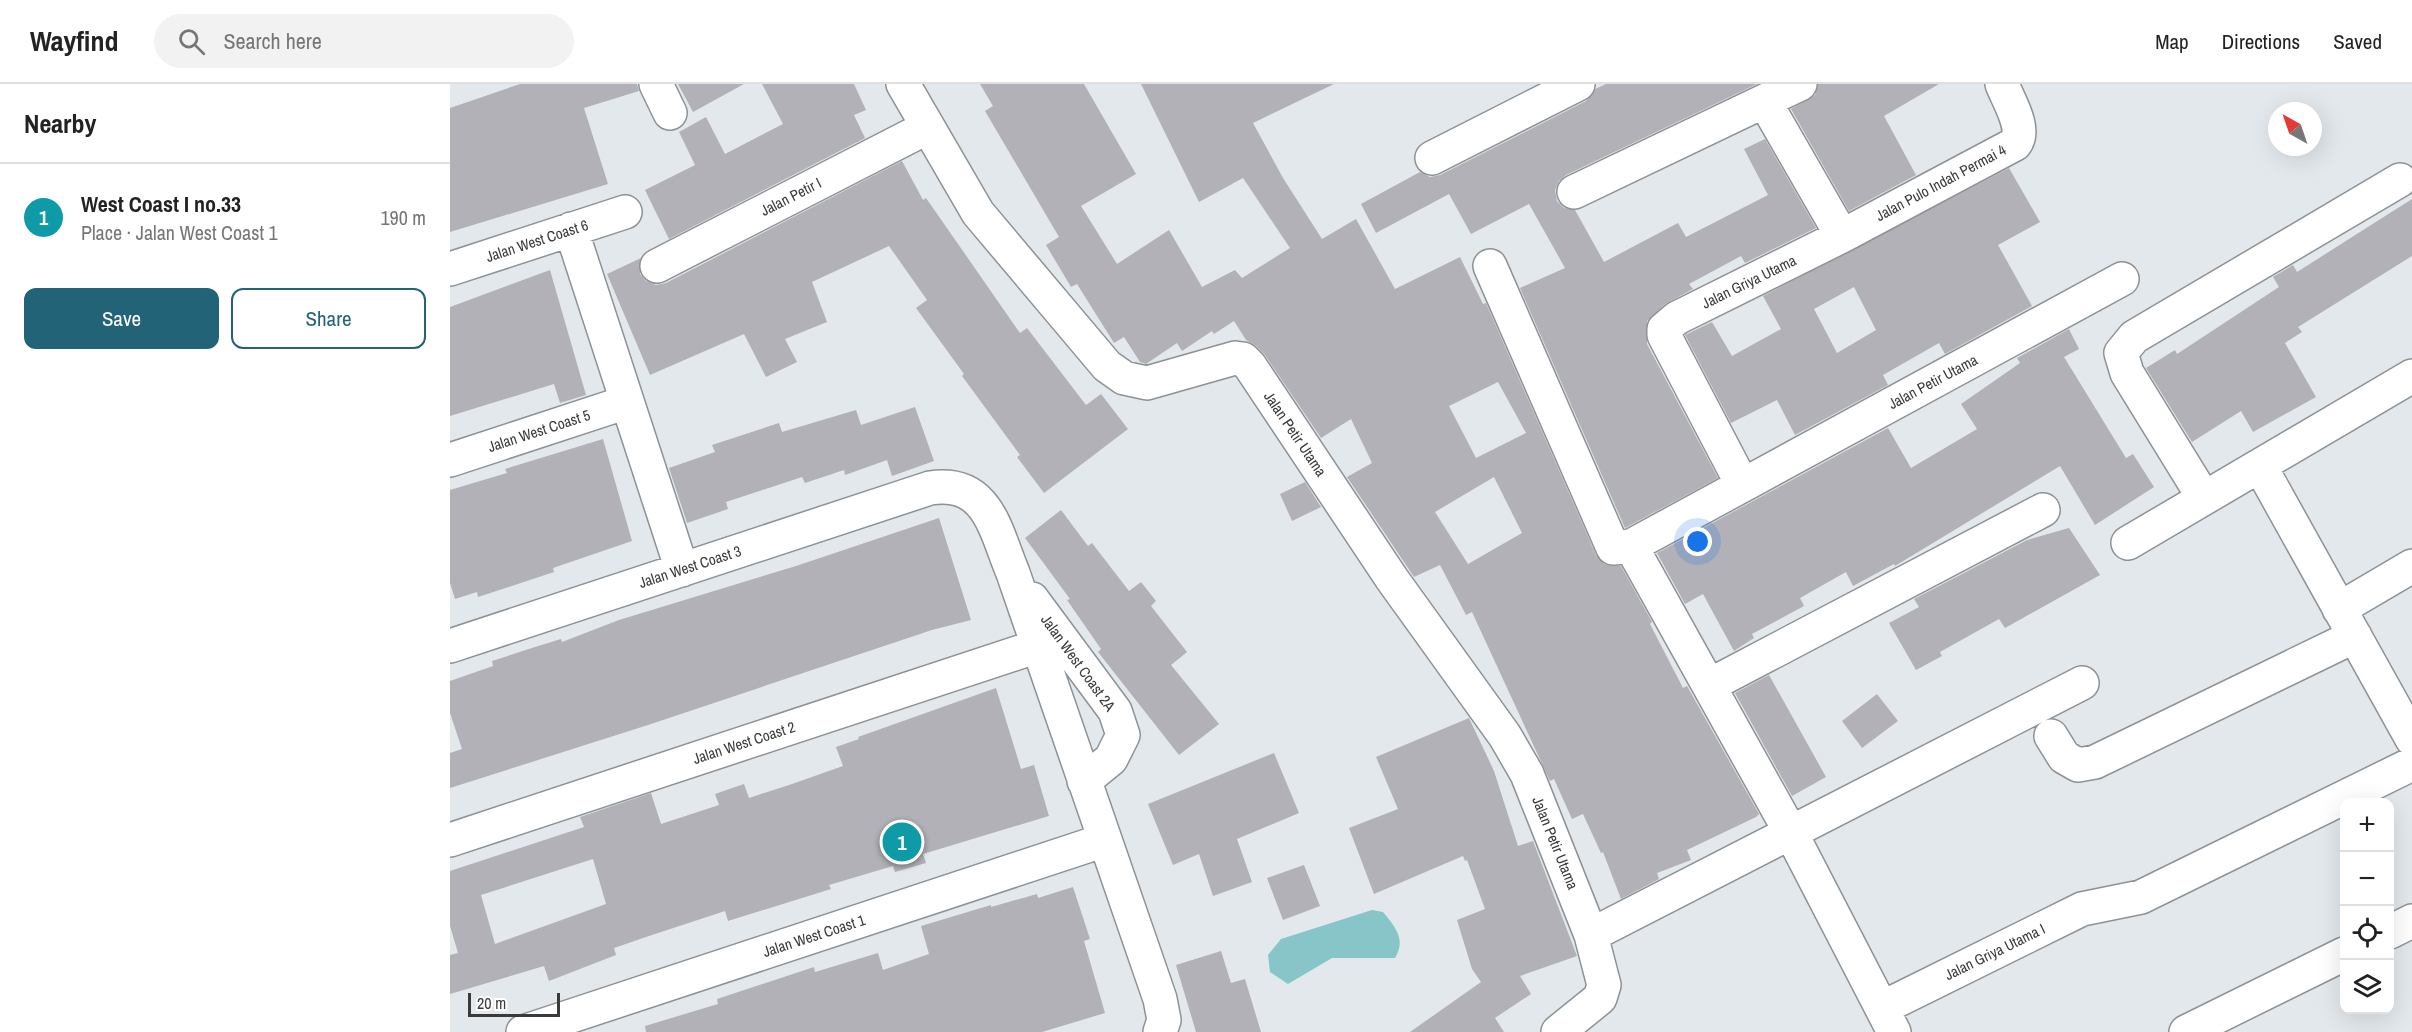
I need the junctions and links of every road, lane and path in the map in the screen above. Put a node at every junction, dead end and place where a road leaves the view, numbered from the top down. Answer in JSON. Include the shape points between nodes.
{"nodes":[{"id":1,"x":656,"y":84,"type":"edge"},
{"id":2,"x":903,"y":84,"type":"edge"},
{"id":3,"x":1578,"y":84,"type":"edge"},
{"id":4,"x":1800,"y":84,"type":"edge"},
{"id":5,"x":2002,"y":84,"type":"edge"},
{"id":6,"x":1765,"y":102,"type":"junction"},
{"id":7,"x":670,"y":113,"type":"dead end"},
{"id":8,"x":926,"y":128,"type":"junction"},
{"id":9,"x":1432,"y":158,"type":"dead end"},
{"id":10,"x":2400,"y":180,"type":"dead end"},
{"id":11,"x":1574,"y":192,"type":"dead end"},
{"id":12,"x":625,"y":212,"type":"dead end"},
{"id":13,"x":572,"y":229,"type":"junction"},
{"id":14,"x":1842,"y":236,"type":"junction"},
{"id":15,"x":657,"y":266,"type":"dead end"},
{"id":16,"x":1490,"y":266,"type":"dead end"},
{"id":17,"x":450,"y":269,"type":"edge"},
{"id":18,"x":2122,"y":279,"type":"dead end"},
{"id":19,"x":2412,"y":376,"type":"edge"},
{"id":20,"x":627,"y":402,"type":"junction"},
{"id":21,"x":450,"y":460,"type":"edge"},
{"id":22,"x":2260,"y":465,"type":"junction"},
{"id":23,"x":1742,"y":484,"type":"junction"},
{"id":24,"x":2204,"y":498,"type":"junction"},
{"id":25,"x":2043,"y":510,"type":"dead end"},
{"id":26,"x":2128,"y":543,"type":"dead end"},
{"id":27,"x":1631,"y":546,"type":"junction"},
{"id":28,"x":2412,"y":566,"type":"edge"},
{"id":29,"x":682,"y":570,"type":"junction"},
{"id":30,"x":1013,"y":573,"type":"junction"},
{"id":31,"x":2347,"y":623,"type":"junction"},
{"id":32,"x":450,"y":646,"type":"edge"},
{"id":33,"x":1038,"y":646,"type":"junction"},
{"id":34,"x":2082,"y":683,"type":"dead end"},
{"id":35,"x":1710,"y":685,"type":"junction"},
{"id":36,"x":2051,"y":736,"type":"dead end"},
{"id":37,"x":2412,"y":740,"type":"edge"},
{"id":38,"x":2412,"y":764,"type":"edge"},
{"id":39,"x":1084,"y":781,"type":"junction"},
{"id":40,"x":1791,"y":833,"type":"junction"},
{"id":41,"x":450,"y":840,"type":"edge"},
{"id":42,"x":1105,"y":840,"type":"junction"},
{"id":43,"x":2412,"y":921,"type":"edge"},
{"id":44,"x":2394,"y":930,"type":"edge"},
{"id":45,"x":1591,"y":935,"type":"junction"},
{"id":46,"x":2340,"y":956,"type":"edge"},
{"id":47,"x":1888,"y":1020,"type":"edge"},
{"id":48,"x":523,"y":1032,"type":"edge"},
{"id":49,"x":1160,"y":1032,"type":"edge"},
{"id":50,"x":1557,"y":1032,"type":"edge"},
{"id":51,"x":2186,"y":1032,"type":"edge"}],
"edges":[{"from":1,"to":7,"type":"street"},
{"from":2,"to":8,"type":"street","name":"Jalan Petir Utama"},
{"from":3,"to":9,"type":"street"},
{"from":4,"to":6,"type":"street"},
{"from":5,"to":14,"type":"street","name":"Jalan Pulo Indah Permai 4","via":[[2020,130],[2015,144]]},
{"from":6,"to":11,"type":"street"},
{"from":6,"to":14,"type":"street"},
{"from":8,"to":15,"type":"street","name":"Jalan Petir I"},
{"from":8,"to":45,"type":"street","name":"Jalan Petir Utama","via":[[978,213],[1107,366],[1124,378],[1147,383],[1235,358],[1250,366],[1527,774]]},
{"from":10,"to":24,"type":"street","via":[[2134,337],[2121,353],[2127,374]]},
{"from":12,"to":13,"type":"street","name":"Jalan West Coast 6"},
{"from":13,"to":17,"type":"street","name":"Jalan West Coast 6"},
{"from":13,"to":20,"type":"street"},
{"from":14,"to":23,"type":"street","name":"Jalan Griya Utama","via":[[1667,325],[1664,335]]},
{"from":16,"to":27,"type":"street","via":[[1613,548]]},
{"from":18,"to":23,"type":"street","name":"Jalan Petir Utama"},
{"from":19,"to":22,"type":"street"},
{"from":20,"to":21,"type":"street","name":"Jalan West Coast 5"},
{"from":20,"to":29,"type":"street"},
{"from":22,"to":24,"type":"street"},
{"from":22,"to":31,"type":"street"},
{"from":23,"to":27,"type":"street","name":"Jalan Petir Utama"},
{"from":24,"to":26,"type":"street"},
{"from":25,"to":35,"type":"street"},
{"from":27,"to":35,"type":"street"},
{"from":28,"to":31,"type":"street"},
{"from":29,"to":30,"type":"street","name":"Jalan West Coast 3","via":[[946,486],[962,488],[986,508]]},
{"from":29,"to":32,"type":"street","name":"Jalan West Coast 3"},
{"from":30,"to":33,"type":"street"},
{"from":30,"to":39,"type":"street","name":"Jalan West Coast 2A","via":[[1115,711],[1123,735],[1112,759]]},
{"from":31,"to":36,"type":"street","via":[[2095,762],[2078,765],[2064,757]]},
{"from":31,"to":37,"type":"street"},
{"from":33,"to":39,"type":"street"},
{"from":33,"to":41,"type":"street","name":"Jalan West Coast 2"},
{"from":34,"to":40,"type":"street"},
{"from":35,"to":40,"type":"street"},
{"from":38,"to":47,"type":"street","name":"Jalan Griya Utama I","via":[[2141,897],[2082,909]]},
{"from":39,"to":42,"type":"street"},
{"from":40,"to":45,"type":"street"},
{"from":40,"to":47,"type":"street"},
{"from":42,"to":48,"type":"street","name":"Jalan West Coast 1"},
{"from":42,"to":49,"type":"street","via":[[1160,999],[1164,1020]]},
{"from":43,"to":44,"type":"street"},
{"from":45,"to":50,"type":"street","name":"Jalan Petir Utama","via":[[1604,985],[1600,998]]},
{"from":46,"to":51,"type":"street"}]}
